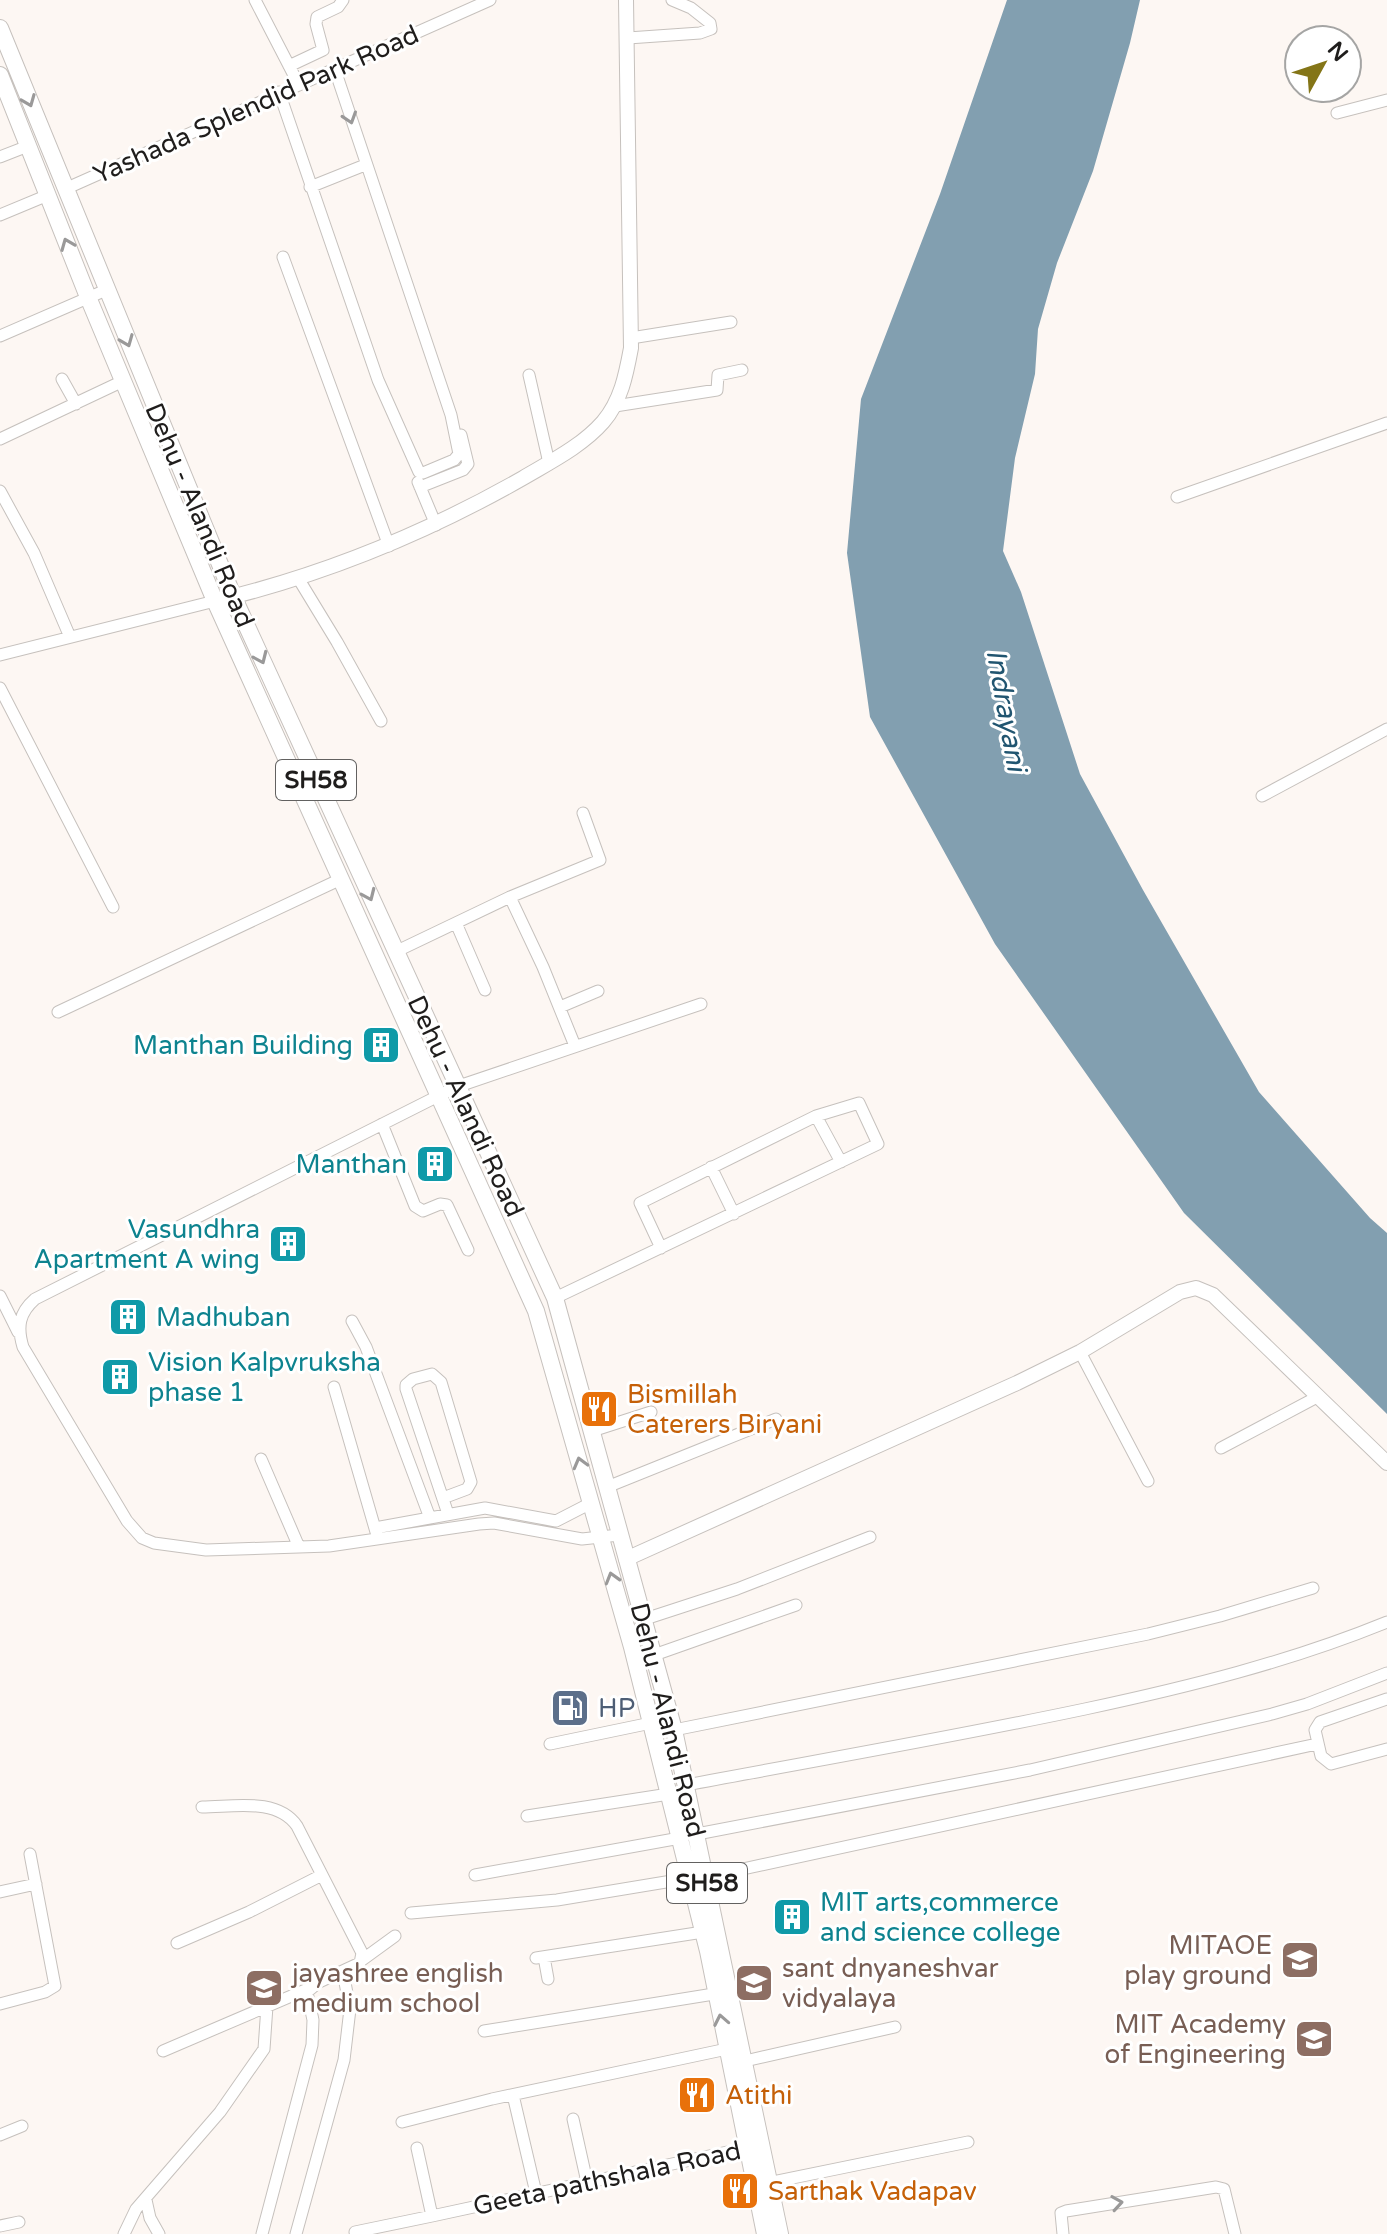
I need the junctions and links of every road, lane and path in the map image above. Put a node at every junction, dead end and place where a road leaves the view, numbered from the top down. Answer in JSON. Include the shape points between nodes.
{"nodes":[{"id":1,"x":255,"y":0,"type":"edge"},
{"id":2,"x":343,"y":0,"type":"edge"},
{"id":3,"x":490,"y":0,"type":"edge"},
{"id":4,"x":626,"y":0,"type":"edge"},
{"id":5,"x":672,"y":0,"type":"edge"},
{"id":6,"x":0,"y":28,"type":"edge"},
{"id":7,"x":628,"y":38,"type":"junction"},
{"id":8,"x":289,"y":66,"type":"junction"},
{"id":9,"x":335,"y":70,"type":"junction"},
{"id":10,"x":0,"y":75,"type":"edge"},
{"id":11,"x":299,"y":85,"type":"junction"},
{"id":12,"x":279,"y":92,"type":"junction"},
{"id":13,"x":1387,"y":100,"type":"edge"},
{"id":14,"x":1337,"y":113,"type":"dead end"},
{"id":15,"x":28,"y":146,"type":"junction"},
{"id":16,"x":0,"y":157,"type":"edge"},
{"id":17,"x":365,"y":165,"type":"junction"},
{"id":18,"x":310,"y":187,"type":"junction"},
{"id":19,"x":65,"y":189,"type":"junction"},
{"id":20,"x":48,"y":195,"type":"junction"},
{"id":21,"x":0,"y":215,"type":"edge"},
{"id":22,"x":283,"y":257,"type":"dead end"},
{"id":23,"x":106,"y":290,"type":"junction"},
{"id":24,"x":88,"y":297,"type":"junction"},
{"id":25,"x":731,"y":322,"type":"dead end"},
{"id":26,"x":0,"y":336,"type":"edge"},
{"id":27,"x":631,"y":338,"type":"junction"},
{"id":28,"x":742,"y":370,"type":"dead end"},
{"id":29,"x":529,"y":375,"type":"dead end"},
{"id":30,"x":62,"y":379,"type":"dead end"},
{"id":31,"x":123,"y":381,"type":"junction"},
{"id":32,"x":76,"y":404,"type":"junction"},
{"id":33,"x":615,"y":406,"type":"junction"},
{"id":34,"x":451,"y":415,"type":"junction"},
{"id":35,"x":1387,"y":423,"type":"edge"},
{"id":36,"x":0,"y":439,"type":"edge"},
{"id":37,"x":549,"y":463,"type":"junction"},
{"id":38,"x":0,"y":491,"type":"edge"},
{"id":39,"x":1177,"y":497,"type":"dead end"},
{"id":40,"x":436,"y":525,"type":"junction"},
{"id":41,"x":389,"y":546,"type":"junction"},
{"id":42,"x":298,"y":578,"type":"junction"},
{"id":43,"x":233,"y":596,"type":"junction"},
{"id":44,"x":215,"y":601,"type":"junction"},
{"id":45,"x":70,"y":637,"type":"junction"},
{"id":46,"x":0,"y":655,"type":"edge"},
{"id":47,"x":0,"y":688,"type":"edge"},
{"id":48,"x":381,"y":721,"type":"dead end"},
{"id":49,"x":1387,"y":729,"type":"edge"},
{"id":50,"x":1262,"y":796,"type":"dead end"},
{"id":51,"x":583,"y":813,"type":"dead end"},
{"id":52,"x":341,"y":879,"type":"junction"},
{"id":53,"x":510,"y":897,"type":"junction"},
{"id":54,"x":113,"y":907,"type":"dead end"},
{"id":55,"x":456,"y":923,"type":"junction"},
{"id":56,"x":395,"y":952,"type":"junction"},
{"id":57,"x":485,"y":990,"type":"dead end"},
{"id":58,"x":598,"y":991,"type":"dead end"},
{"id":59,"x":701,"y":1004,"type":"dead end"},
{"id":60,"x":560,"y":1007,"type":"junction"},
{"id":61,"x":58,"y":1012,"type":"dead end"},
{"id":62,"x":575,"y":1046,"type":"junction"},
{"id":63,"x":456,"y":1087,"type":"junction"},
{"id":64,"x":439,"y":1095,"type":"junction"},
{"id":65,"x":816,"y":1116,"type":"junction"},
{"id":66,"x":382,"y":1124,"type":"junction"},
{"id":67,"x":841,"y":1162,"type":"junction"},
{"id":68,"x":711,"y":1167,"type":"junction"},
{"id":69,"x":734,"y":1214,"type":"junction"},
{"id":70,"x":661,"y":1248,"type":"junction"},
{"id":71,"x":468,"y":1250,"type":"dead end"},
{"id":72,"x":0,"y":1296,"type":"edge"},
{"id":73,"x":555,"y":1298,"type":"junction"},
{"id":74,"x":352,"y":1321,"type":"dead end"},
{"id":75,"x":19,"y":1334,"type":"junction"},
{"id":76,"x":1080,"y":1352,"type":"junction"},
{"id":77,"x":334,"y":1387,"type":"dead end"},
{"id":78,"x":1319,"y":1396,"type":"junction"},
{"id":79,"x":651,"y":1412,"type":"dead end"},
{"id":80,"x":776,"y":1419,"type":"dead end"},
{"id":81,"x":592,"y":1431,"type":"junction"},
{"id":82,"x":1221,"y":1448,"type":"dead end"},
{"id":83,"x":261,"y":1459,"type":"dead end"},
{"id":84,"x":1387,"y":1463,"type":"edge"},
{"id":85,"x":1148,"y":1481,"type":"dead end"},
{"id":86,"x":607,"y":1487,"type":"junction"},
{"id":87,"x":443,"y":1498,"type":"junction"},
{"id":88,"x":591,"y":1503,"type":"junction"},
{"id":89,"x":448,"y":1514,"type":"junction"},
{"id":90,"x":430,"y":1518,"type":"junction"},
{"id":91,"x":377,"y":1534,"type":"junction"},
{"id":92,"x":619,"y":1535,"type":"junction"},
{"id":93,"x":870,"y":1537,"type":"dead end"},
{"id":94,"x":600,"y":1539,"type":"junction"},
{"id":95,"x":299,"y":1547,"type":"junction"},
{"id":96,"x":626,"y":1559,"type":"junction"},
{"id":97,"x":1313,"y":1588,"type":"dead end"},
{"id":98,"x":796,"y":1605,"type":"dead end"},
{"id":99,"x":645,"y":1619,"type":"junction"},
{"id":100,"x":1387,"y":1622,"type":"edge"},
{"id":101,"x":654,"y":1655,"type":"junction"},
{"id":102,"x":1387,"y":1673,"type":"edge"},
{"id":103,"x":1387,"y":1699,"type":"edge"},
{"id":104,"x":651,"y":1723,"type":"junction"},
{"id":105,"x":674,"y":1730,"type":"junction"},
{"id":106,"x":550,"y":1744,"type":"dead end"},
{"id":107,"x":1317,"y":1744,"type":"junction"},
{"id":108,"x":1387,"y":1749,"type":"edge"},
{"id":109,"x":686,"y":1785,"type":"junction"},
{"id":110,"x":669,"y":1794,"type":"junction"},
{"id":111,"x":202,"y":1807,"type":"dead end"},
{"id":112,"x":527,"y":1816,"type":"dead end"},
{"id":113,"x":688,"y":1836,"type":"junction"},
{"id":114,"x":30,"y":1854,"type":"dead end"},
{"id":115,"x":322,"y":1875,"type":"junction"},
{"id":116,"x":475,"y":1875,"type":"dead end"},
{"id":117,"x":698,"y":1878,"type":"junction"},
{"id":118,"x":36,"y":1884,"type":"junction"},
{"id":119,"x":0,"y":1892,"type":"edge"},
{"id":120,"x":411,"y":1913,"type":"dead end"},
{"id":121,"x":703,"y":1932,"type":"junction"},
{"id":122,"x":395,"y":1936,"type":"dead end"},
{"id":123,"x":177,"y":1943,"type":"dead end"},
{"id":124,"x":362,"y":1960,"type":"junction"},
{"id":125,"x":343,"y":1972,"type":"junction"},
{"id":126,"x":548,"y":1979,"type":"dead end"},
{"id":127,"x":310,"y":1988,"type":"junction"},
{"id":128,"x":723,"y":1993,"type":"junction"},
{"id":129,"x":0,"y":2004,"type":"edge"},
{"id":130,"x":267,"y":2006,"type":"junction"},
{"id":131,"x":895,"y":2027,"type":"dead end"},
{"id":132,"x":484,"y":2031,"type":"dead end"},
{"id":133,"x":727,"y":2049,"type":"junction"},
{"id":134,"x":163,"y":2051,"type":"dead end"},
{"id":135,"x":745,"y":2061,"type":"junction"},
{"id":136,"x":513,"y":2095,"type":"junction"},
{"id":137,"x":573,"y":2119,"type":"dead end"},
{"id":138,"x":402,"y":2122,"type":"dead end"},
{"id":139,"x":22,"y":2126,"type":"dead end"},
{"id":140,"x":0,"y":2135,"type":"edge"},
{"id":141,"x":968,"y":2142,"type":"dead end"},
{"id":142,"x":755,"y":2146,"type":"junction"},
{"id":143,"x":417,"y":2148,"type":"dead end"},
{"id":144,"x":587,"y":2182,"type":"junction"},
{"id":145,"x":762,"y":2184,"type":"junction"},
{"id":146,"x":536,"y":2193,"type":"junction"},
{"id":147,"x":146,"y":2200,"type":"junction"},
{"id":148,"x":432,"y":2216,"type":"junction"},
{"id":149,"x":19,"y":2222,"type":"dead end"},
{"id":150,"x":0,"y":2226,"type":"edge"},
{"id":151,"x":355,"y":2232,"type":"dead end"},
{"id":152,"x":124,"y":2234,"type":"edge"},
{"id":153,"x":159,"y":2234,"type":"edge"},
{"id":154,"x":262,"y":2234,"type":"edge"},
{"id":155,"x":296,"y":2234,"type":"edge"},
{"id":156,"x":765,"y":2234,"type":"edge"},
{"id":157,"x":780,"y":2234,"type":"edge"},
{"id":158,"x":1063,"y":2234,"type":"edge"},
{"id":159,"x":1235,"y":2234,"type":"edge"}],
"edges":[{"from":1,"to":8,"type":"street"},
{"from":2,"to":8,"type":"street","via":[[317,17],[323,50]]},
{"from":3,"to":9,"type":"street","name":"Yashada Splendid Park Road"},
{"from":4,"to":7,"type":"street"},
{"from":5,"to":7,"type":"street","via":[[696,11],[711,29]]},
{"from":6,"to":19,"type":"main road","name":"Dehu - Alandi Road","number":"SH58","one_way":true},
{"from":7,"to":27,"type":"street"},
{"from":8,"to":11,"type":"street"},
{"from":9,"to":11,"type":"street","name":"Yashada Splendid Park Road"},
{"from":9,"to":17,"type":"street","one_way":true},
{"from":10,"to":15,"type":"main road","name":"Dehu - Alandi Road","number":"SH58"},
{"from":11,"to":12,"type":"street","name":"Yashada Splendid Park Road"},
{"from":12,"to":18,"type":"street"},
{"from":12,"to":19,"type":"street","name":"Yashada Splendid Park Road"},
{"from":13,"to":14,"type":"street"},
{"from":15,"to":16,"type":"street"},
{"from":15,"to":20,"type":"main road","name":"Dehu - Alandi Road","number":"SH58"},
{"from":17,"to":18,"type":"street"},
{"from":17,"to":34,"type":"street"},
{"from":18,"to":34,"type":"street","via":[[378,380],[419,472],[459,454]]},
{"from":19,"to":23,"type":"main road","name":"Dehu - Alandi Road","number":"SH58"},
{"from":20,"to":21,"type":"street"},
{"from":24,"to":20,"type":"main road","name":"Dehu - Alandi Road","number":"SH58","one_way":true},
{"from":22,"to":41,"type":"street"},
{"from":23,"to":24,"type":"street"},
{"from":23,"to":43,"type":"main road","name":"Dehu - Alandi Road","number":"SH58","one_way":true},
{"from":24,"to":26,"type":"street"},
{"from":24,"to":31,"type":"main road","name":"Dehu - Alandi Road","number":"SH58"},
{"from":25,"to":27,"type":"street"},
{"from":27,"to":33,"type":"street"},
{"from":28,"to":33,"type":"street","via":[[718,375],[717,390]]},
{"from":29,"to":37,"type":"street"},
{"from":30,"to":32,"type":"street"},
{"from":31,"to":32,"type":"street"},
{"from":31,"to":44,"type":"main road","name":"Dehu - Alandi Road","number":"SH58"},
{"from":32,"to":36,"type":"street"},
{"from":33,"to":37,"type":"street","via":[[591,435]]},
{"from":34,"to":40,"type":"street","via":[[468,464],[419,484]]},
{"from":35,"to":39,"type":"street"},
{"from":37,"to":40,"type":"street"},
{"from":38,"to":45,"type":"street"},
{"from":40,"to":41,"type":"street"},
{"from":41,"to":42,"type":"street"},
{"from":42,"to":43,"type":"street"},
{"from":42,"to":48,"type":"street"},
{"from":43,"to":44,"type":"street"},
{"from":43,"to":56,"type":"main road","name":"Dehu - Alandi Road","number":"SH58","one_way":true},
{"from":44,"to":45,"type":"street"},
{"from":44,"to":52,"type":"main road","name":"Dehu - Alandi Road","number":"SH58"},
{"from":45,"to":46,"type":"street"},
{"from":47,"to":54,"type":"street"},
{"from":49,"to":50,"type":"street"},
{"from":51,"to":53,"type":"street","via":[[600,860]]},
{"from":52,"to":61,"type":"street"},
{"from":52,"to":64,"type":"main road","name":"Dehu - Alandi Road","number":"SH58"},
{"from":53,"to":55,"type":"street"},
{"from":53,"to":60,"type":"street"},
{"from":55,"to":56,"type":"street"},
{"from":55,"to":57,"type":"street"},
{"from":56,"to":63,"type":"main road","name":"Dehu - Alandi Road","number":"SH58"},
{"from":58,"to":60,"type":"street"},
{"from":59,"to":62,"type":"street"},
{"from":60,"to":62,"type":"street"},
{"from":62,"to":63,"type":"street"},
{"from":63,"to":64,"type":"street"},
{"from":63,"to":73,"type":"main road","name":"Dehu - Alandi Road","number":"SH58"},
{"from":64,"to":66,"type":"street"},
{"from":88,"to":64,"type":"main road","name":"Dehu - Alandi Road","number":"SH58","one_way":true,"via":[[536,1311]]},
{"from":65,"to":67,"type":"street"},
{"from":65,"to":67,"type":"street","via":[[859,1103],[878,1144]]},
{"from":65,"to":68,"type":"street"},
{"from":66,"to":71,"type":"street","via":[[415,1206],[423,1211],[447,1205]]},
{"from":66,"to":75,"type":"street","via":[[35,1299],[24,1309]]},
{"from":67,"to":69,"type":"street"},
{"from":68,"to":69,"type":"street"},
{"from":68,"to":70,"type":"street","via":[[640,1203]]},
{"from":69,"to":70,"type":"street"},
{"from":70,"to":73,"type":"street"},
{"from":72,"to":75,"type":"street"},
{"from":73,"to":81,"type":"main road","name":"Dehu - Alandi Road","number":"SH58"},
{"from":74,"to":90,"type":"street"},
{"from":75,"to":95,"type":"street","via":[[95,1468],[142,1538],[206,1550]]},
{"from":76,"to":78,"type":"street","via":[[1180,1292],[1196,1288],[1213,1295]]},
{"from":76,"to":85,"type":"street"},
{"from":76,"to":96,"type":"street"},
{"from":77,"to":91,"type":"street"},
{"from":78,"to":82,"type":"street"},
{"from":78,"to":84,"type":"street"},
{"from":79,"to":81,"type":"street"},
{"from":80,"to":86,"type":"street"},
{"from":81,"to":86,"type":"main road","name":"Dehu - Alandi Road","number":"SH58"},
{"from":83,"to":95,"type":"street"},
{"from":86,"to":92,"type":"main road","name":"Dehu - Alandi Road","number":"SH58"},
{"from":87,"to":87,"type":"street","via":[[467,1489],[471,1482],[441,1382],[432,1374],[413,1379],[406,1389]]},
{"from":87,"to":89,"type":"street"},
{"from":88,"to":89,"type":"street","via":[[556,1521],[495,1509]]},
{"from":88,"to":94,"type":"main road","name":"Dehu - Alandi Road","number":"SH58"},
{"from":89,"to":90,"type":"street"},
{"from":90,"to":91,"type":"street"},
{"from":91,"to":94,"type":"street","via":[[494,1523]]},
{"from":91,"to":95,"type":"street"},
{"from":92,"to":94,"type":"street"},
{"from":92,"to":96,"type":"main road","name":"Dehu - Alandi Road","number":"SH58"},
{"from":93,"to":99,"type":"street"},
{"from":104,"to":94,"type":"main road","name":"Dehu - Alandi Road","number":"SH58","one_way":true},
{"from":96,"to":99,"type":"main road","name":"Dehu - Alandi Road","number":"SH58"},
{"from":97,"to":105,"type":"street","via":[[1148,1634]]},
{"from":98,"to":101,"type":"street"},
{"from":99,"to":101,"type":"main road","name":"Dehu - Alandi Road","number":"SH58"},
{"from":100,"to":109,"type":"street","via":[[1278,1662],[1189,1686]]},
{"from":101,"to":105,"type":"main road","name":"Dehu - Alandi Road","number":"SH58"},
{"from":102,"to":113,"type":"street","via":[[1272,1714],[1030,1770]]},
{"from":103,"to":107,"type":"street","via":[[1320,1722]]},
{"from":104,"to":106,"type":"street"},
{"from":104,"to":110,"type":"main road","name":"Dehu - Alandi Road","number":"SH58"},
{"from":105,"to":109,"type":"main road","name":"Dehu - Alandi Road","number":"SH58"},
{"from":107,"to":108,"type":"street","via":[[1331,1764]]},
{"from":107,"to":117,"type":"street"},
{"from":109,"to":113,"type":"main road","name":"Dehu - Alandi Road","number":"SH58"},
{"from":110,"to":112,"type":"street"},
{"from":110,"to":113,"type":"main road","name":"Dehu - Alandi Road","number":"SH58"},
{"from":111,"to":115,"type":"street","via":[[283,1811],[297,1826]]},
{"from":113,"to":116,"type":"street"},
{"from":113,"to":117,"type":"main road","name":"Dehu - Alandi Road","number":"SH58"},
{"from":114,"to":118,"type":"street"},
{"from":115,"to":123,"type":"street"},
{"from":115,"to":124,"type":"street"},
{"from":117,"to":120,"type":"street","via":[[557,1900]]},
{"from":117,"to":121,"type":"main road","name":"Dehu - Alandi Road","number":"SH58"},
{"from":117,"to":128,"type":"main road","name":"Dehu - Alandi Road","number":"SH58"},
{"from":118,"to":119,"type":"street"},
{"from":118,"to":129,"type":"street","via":[[55,1986]]},
{"from":121,"to":126,"type":"street","via":[[540,1957]]},
{"from":121,"to":128,"type":"main road","name":"Dehu - Alandi Road","number":"SH58"},
{"from":122,"to":124,"type":"street"},
{"from":124,"to":125,"type":"street"},
{"from":125,"to":127,"type":"street"},
{"from":125,"to":155,"type":"street","via":[[350,2009],[344,2060]]},
{"from":127,"to":130,"type":"street"},
{"from":127,"to":154,"type":"street","via":[[306,1996],[313,2020],[312,2045]]},
{"from":128,"to":132,"type":"street"},
{"from":133,"to":128,"type":"main road","name":"Dehu - Alandi Road","number":"SH58","one_way":true},
{"from":128,"to":135,"type":"main road","name":"Dehu - Alandi Road","number":"SH58"},
{"from":130,"to":134,"type":"street"},
{"from":130,"to":147,"type":"street","via":[[264,2049],[220,2112]]},
{"from":131,"to":135,"type":"street"},
{"from":133,"to":136,"type":"street"},
{"from":133,"to":142,"type":"main road","name":"Dehu - Alandi Road","number":"SH58"},
{"from":135,"to":142,"type":"main road","name":"Dehu - Alandi Road","number":"SH58"},
{"from":136,"to":138,"type":"street"},
{"from":136,"to":146,"type":"street"},
{"from":137,"to":144,"type":"street"},
{"from":139,"to":140,"type":"street"},
{"from":141,"to":145,"type":"street"},
{"from":142,"to":144,"type":"street","name":"Geeta pathshala Road"},
{"from":142,"to":145,"type":"main road","name":"Dehu - Alandi Road","number":"SH58"},
{"from":143,"to":148,"type":"street"},
{"from":144,"to":146,"type":"street","name":"Geeta pathshala Road"},
{"from":145,"to":156,"type":"main road","name":"Dehu - Alandi Road","number":"SH58"},
{"from":145,"to":157,"type":"main road","name":"Dehu - Alandi Road","number":"SH58"},
{"from":146,"to":148,"type":"street","name":"Geeta pathshala Road"},
{"from":147,"to":152,"type":"street"},
{"from":147,"to":153,"type":"street"},
{"from":148,"to":151,"type":"street","name":"Geeta pathshala Road"},
{"from":149,"to":150,"type":"street"},
{"from":158,"to":159,"type":"street","one_way":true,"via":[[1061,2213],[1066,2211],[1216,2187],[1224,2189]]}]}
